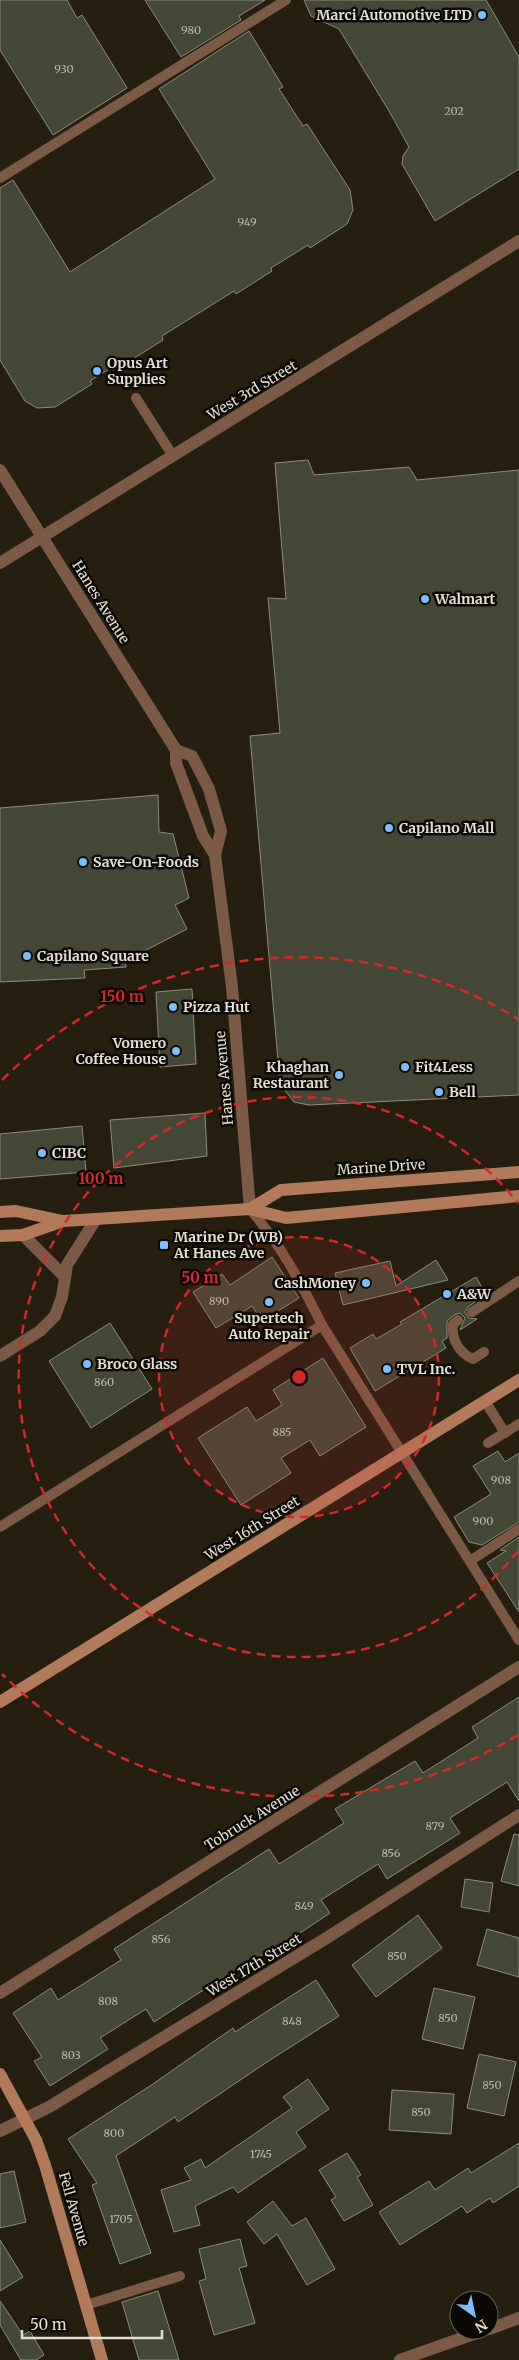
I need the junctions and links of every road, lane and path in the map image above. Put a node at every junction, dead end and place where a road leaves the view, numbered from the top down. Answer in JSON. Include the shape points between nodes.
{"nodes":[{"id":1,"x":286,"y":0,"type":"edge"},
{"id":2,"x":0,"y":178,"type":"edge"},
{"id":3,"x":519,"y":241,"type":"edge"},
{"id":4,"x":136,"y":398,"type":"dead end"},
{"id":5,"x":173,"y":456,"type":"junction"},
{"id":6,"x":0,"y":470,"type":"edge"},
{"id":7,"x":43,"y":537,"type":"junction"},
{"id":8,"x":0,"y":563,"type":"edge"},
{"id":9,"x":176,"y":750,"type":"junction"},
{"id":10,"x":215,"y":855,"type":"junction"},
{"id":11,"x":519,"y":1172,"type":"edge"},
{"id":12,"x":519,"y":1196,"type":"edge"},
{"id":13,"x":250,"y":1209,"type":"junction"},
{"id":14,"x":0,"y":1212,"type":"edge"},
{"id":15,"x":96,"y":1219,"type":"junction"},
{"id":16,"x":63,"y":1221,"type":"junction"},
{"id":17,"x":23,"y":1235,"type":"junction"},
{"id":18,"x":0,"y":1236,"type":"edge"},
{"id":19,"x":64,"y":1276,"type":"junction"},
{"id":20,"x":519,"y":1281,"type":"edge"},
{"id":21,"x":472,"y":1312,"type":"dead end"},
{"id":22,"x":458,"y":1320,"type":"dead end"},
{"id":23,"x":322,"y":1325,"type":"junction"},
{"id":24,"x":484,"y":1352,"type":"dead end"},
{"id":25,"x":0,"y":1356,"type":"edge"},
{"id":26,"x":519,"y":1380,"type":"edge"},
{"id":27,"x":485,"y":1401,"type":"junction"},
{"id":28,"x":519,"y":1424,"type":"edge"},
{"id":29,"x":505,"y":1433,"type":"junction"},
{"id":30,"x":488,"y":1444,"type":"dead end"},
{"id":31,"x":403,"y":1452,"type":"junction"},
{"id":32,"x":0,"y":1527,"type":"edge"},
{"id":33,"x":519,"y":1529,"type":"edge"},
{"id":34,"x":470,"y":1561,"type":"junction"},
{"id":35,"x":519,"y":1640,"type":"edge"},
{"id":36,"x":519,"y":1667,"type":"edge"},
{"id":37,"x":0,"y":1702,"type":"edge"},
{"id":38,"x":519,"y":1815,"type":"edge"},
{"id":39,"x":0,"y":1993,"type":"edge"},
{"id":40,"x":0,"y":2074,"type":"edge"},
{"id":41,"x":25,"y":2119,"type":"junction"},
{"id":42,"x":0,"y":2131,"type":"edge"},
{"id":43,"x":180,"y":2276,"type":"dead end"},
{"id":44,"x":86,"y":2305,"type":"junction"},
{"id":45,"x":519,"y":2318,"type":"edge"},
{"id":46,"x":499,"y":2325,"type":"edge"},
{"id":47,"x":457,"y":2340,"type":"edge"},
{"id":48,"x":102,"y":2360,"type":"edge"},
{"id":49,"x":400,"y":2360,"type":"edge"}],
"edges":[{"from":1,"to":2,"type":"lane"},
{"from":3,"to":5,"type":"street","name":"West 3rd Street"},
{"from":4,"to":5,"type":"lane"},
{"from":5,"to":7,"type":"street","name":"West 3rd Street"},
{"from":6,"to":7,"type":"street","name":"Hanes Avenue"},
{"from":7,"to":8,"type":"street","name":"West 3rd Street"},
{"from":7,"to":9,"type":"street","name":"Hanes Avenue"},
{"from":9,"to":10,"type":"street","name":"Hanes Avenue","via":[[176,763],[203,836]]},
{"from":9,"to":10,"type":"street","name":"Hanes Avenue","via":[[192,756],[209,788],[221,831]]},
{"from":10,"to":13,"type":"street","name":"Hanes Avenue","via":[[232,987]]},
{"from":11,"to":13,"type":"main road","name":"Marine Drive","via":[[281,1190]]},
{"from":12,"to":13,"type":"main road","name":"Marine Drive","via":[[286,1218]]},
{"from":13,"to":15,"type":"main road","name":"Marine Drive"},
{"from":13,"to":23,"type":"lane","via":[[296,1272]]},
{"from":14,"to":16,"type":"main road","name":"Marine Drive","via":[[16,1211]]},
{"from":15,"to":16,"type":"main road","name":"Marine Drive"},
{"from":15,"to":19,"type":"street","via":[[71,1256]]},
{"from":16,"to":17,"type":"main road","name":"Marine Drive"},
{"from":17,"to":18,"type":"main road","name":"Marine Drive"},
{"from":17,"to":19,"type":"street"},
{"from":19,"to":25,"type":"street","via":[[62,1297],[55,1316]]},
{"from":20,"to":21,"type":"lane"},
{"from":22,"to":24,"type":"lane","via":[[453,1324],[452,1334],[460,1350],[472,1359]]},
{"from":23,"to":31,"type":"lane"},
{"from":23,"to":32,"type":"lane"},
{"from":26,"to":27,"type":"main road","name":"West 16th Street"},
{"from":27,"to":29,"type":"lane"},
{"from":27,"to":31,"type":"main road","name":"West 16th Street"},
{"from":28,"to":29,"type":"lane"},
{"from":29,"to":30,"type":"lane"},
{"from":31,"to":34,"type":"lane"},
{"from":31,"to":37,"type":"main road","name":"West 16th Street"},
{"from":33,"to":34,"type":"lane"},
{"from":34,"to":35,"type":"lane"},
{"from":36,"to":39,"type":"street","name":"Tobruck Avenue"},
{"from":38,"to":41,"type":"street","name":"West 17th Street","via":[[325,1939]]},
{"from":40,"to":41,"type":"main road","name":"Fell Avenue"},
{"from":41,"to":42,"type":"street","name":"West 17th Street"},
{"from":41,"to":44,"type":"main road","name":"Fell Avenue","via":[[45,2165]]},
{"from":43,"to":44,"type":"lane"},
{"from":44,"to":48,"type":"main road","name":"Fell Avenue"},
{"from":45,"to":46,"type":"street"},
{"from":47,"to":49,"type":"street"}]}
